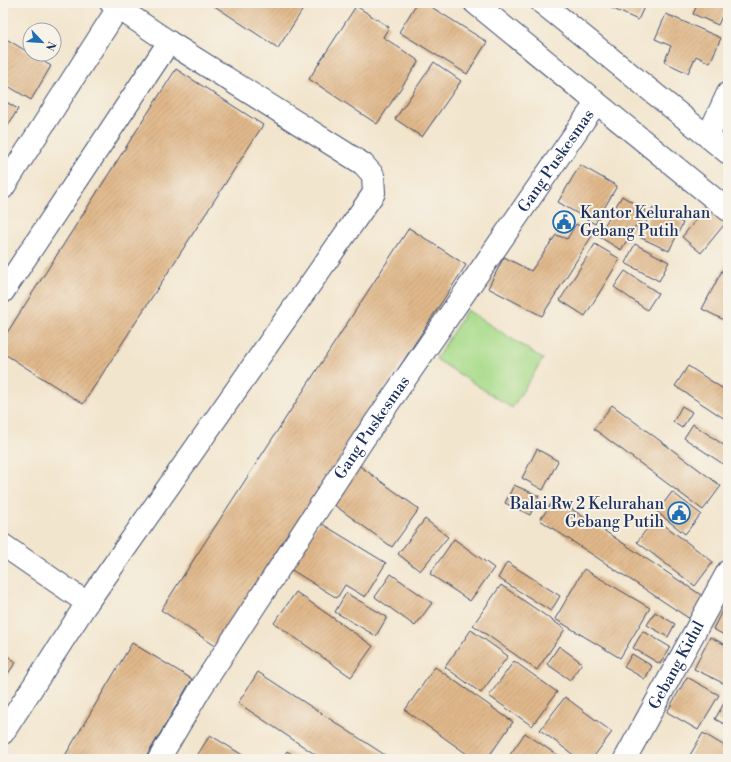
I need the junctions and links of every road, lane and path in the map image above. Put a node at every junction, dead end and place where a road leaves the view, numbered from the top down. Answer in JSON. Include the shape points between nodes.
{"nodes":[{"id":1,"x":475,"y":3,"type":"edge"},
{"id":2,"x":542,"y":3,"type":"edge"},
{"id":3,"x":114,"y":6,"type":"edge"},
{"id":4,"x":169,"y":42,"type":"junction"},
{"id":5,"x":728,"y":93,"type":"edge"},
{"id":6,"x":596,"y":103,"type":"junction"},
{"id":7,"x":708,"y":136,"type":"junction"},
{"id":8,"x":728,"y":153,"type":"edge"},
{"id":9,"x":3,"y":188,"type":"edge"},
{"id":10,"x":728,"y":210,"type":"edge"},
{"id":11,"x":3,"y":292,"type":"edge"},
{"id":12,"x":3,"y":545,"type":"edge"},
{"id":13,"x":728,"y":571,"type":"edge"},
{"id":14,"x":87,"y":603,"type":"junction"},
{"id":15,"x":3,"y":733,"type":"edge"},
{"id":16,"x":159,"y":759,"type":"edge"},
{"id":17,"x":625,"y":759,"type":"edge"}],
"edges":[{"from":1,"to":6,"type":"street"},
{"from":2,"to":7,"type":"street"},
{"from":3,"to":4,"type":"street"},
{"from":3,"to":9,"type":"street"},
{"from":4,"to":11,"type":"street"},
{"from":4,"to":14,"type":"street","via":[[363,164],[372,175],[374,193]]},
{"from":5,"to":7,"type":"street"},
{"from":6,"to":10,"type":"street"},
{"from":6,"to":16,"type":"street","name":"Gang Puskesmas","via":[[363,440],[201,688]]},
{"from":7,"to":8,"type":"street"},
{"from":12,"to":14,"type":"street"},
{"from":13,"to":17,"type":"street","name":"Gebang Kidul"},
{"from":14,"to":15,"type":"street"}]}
